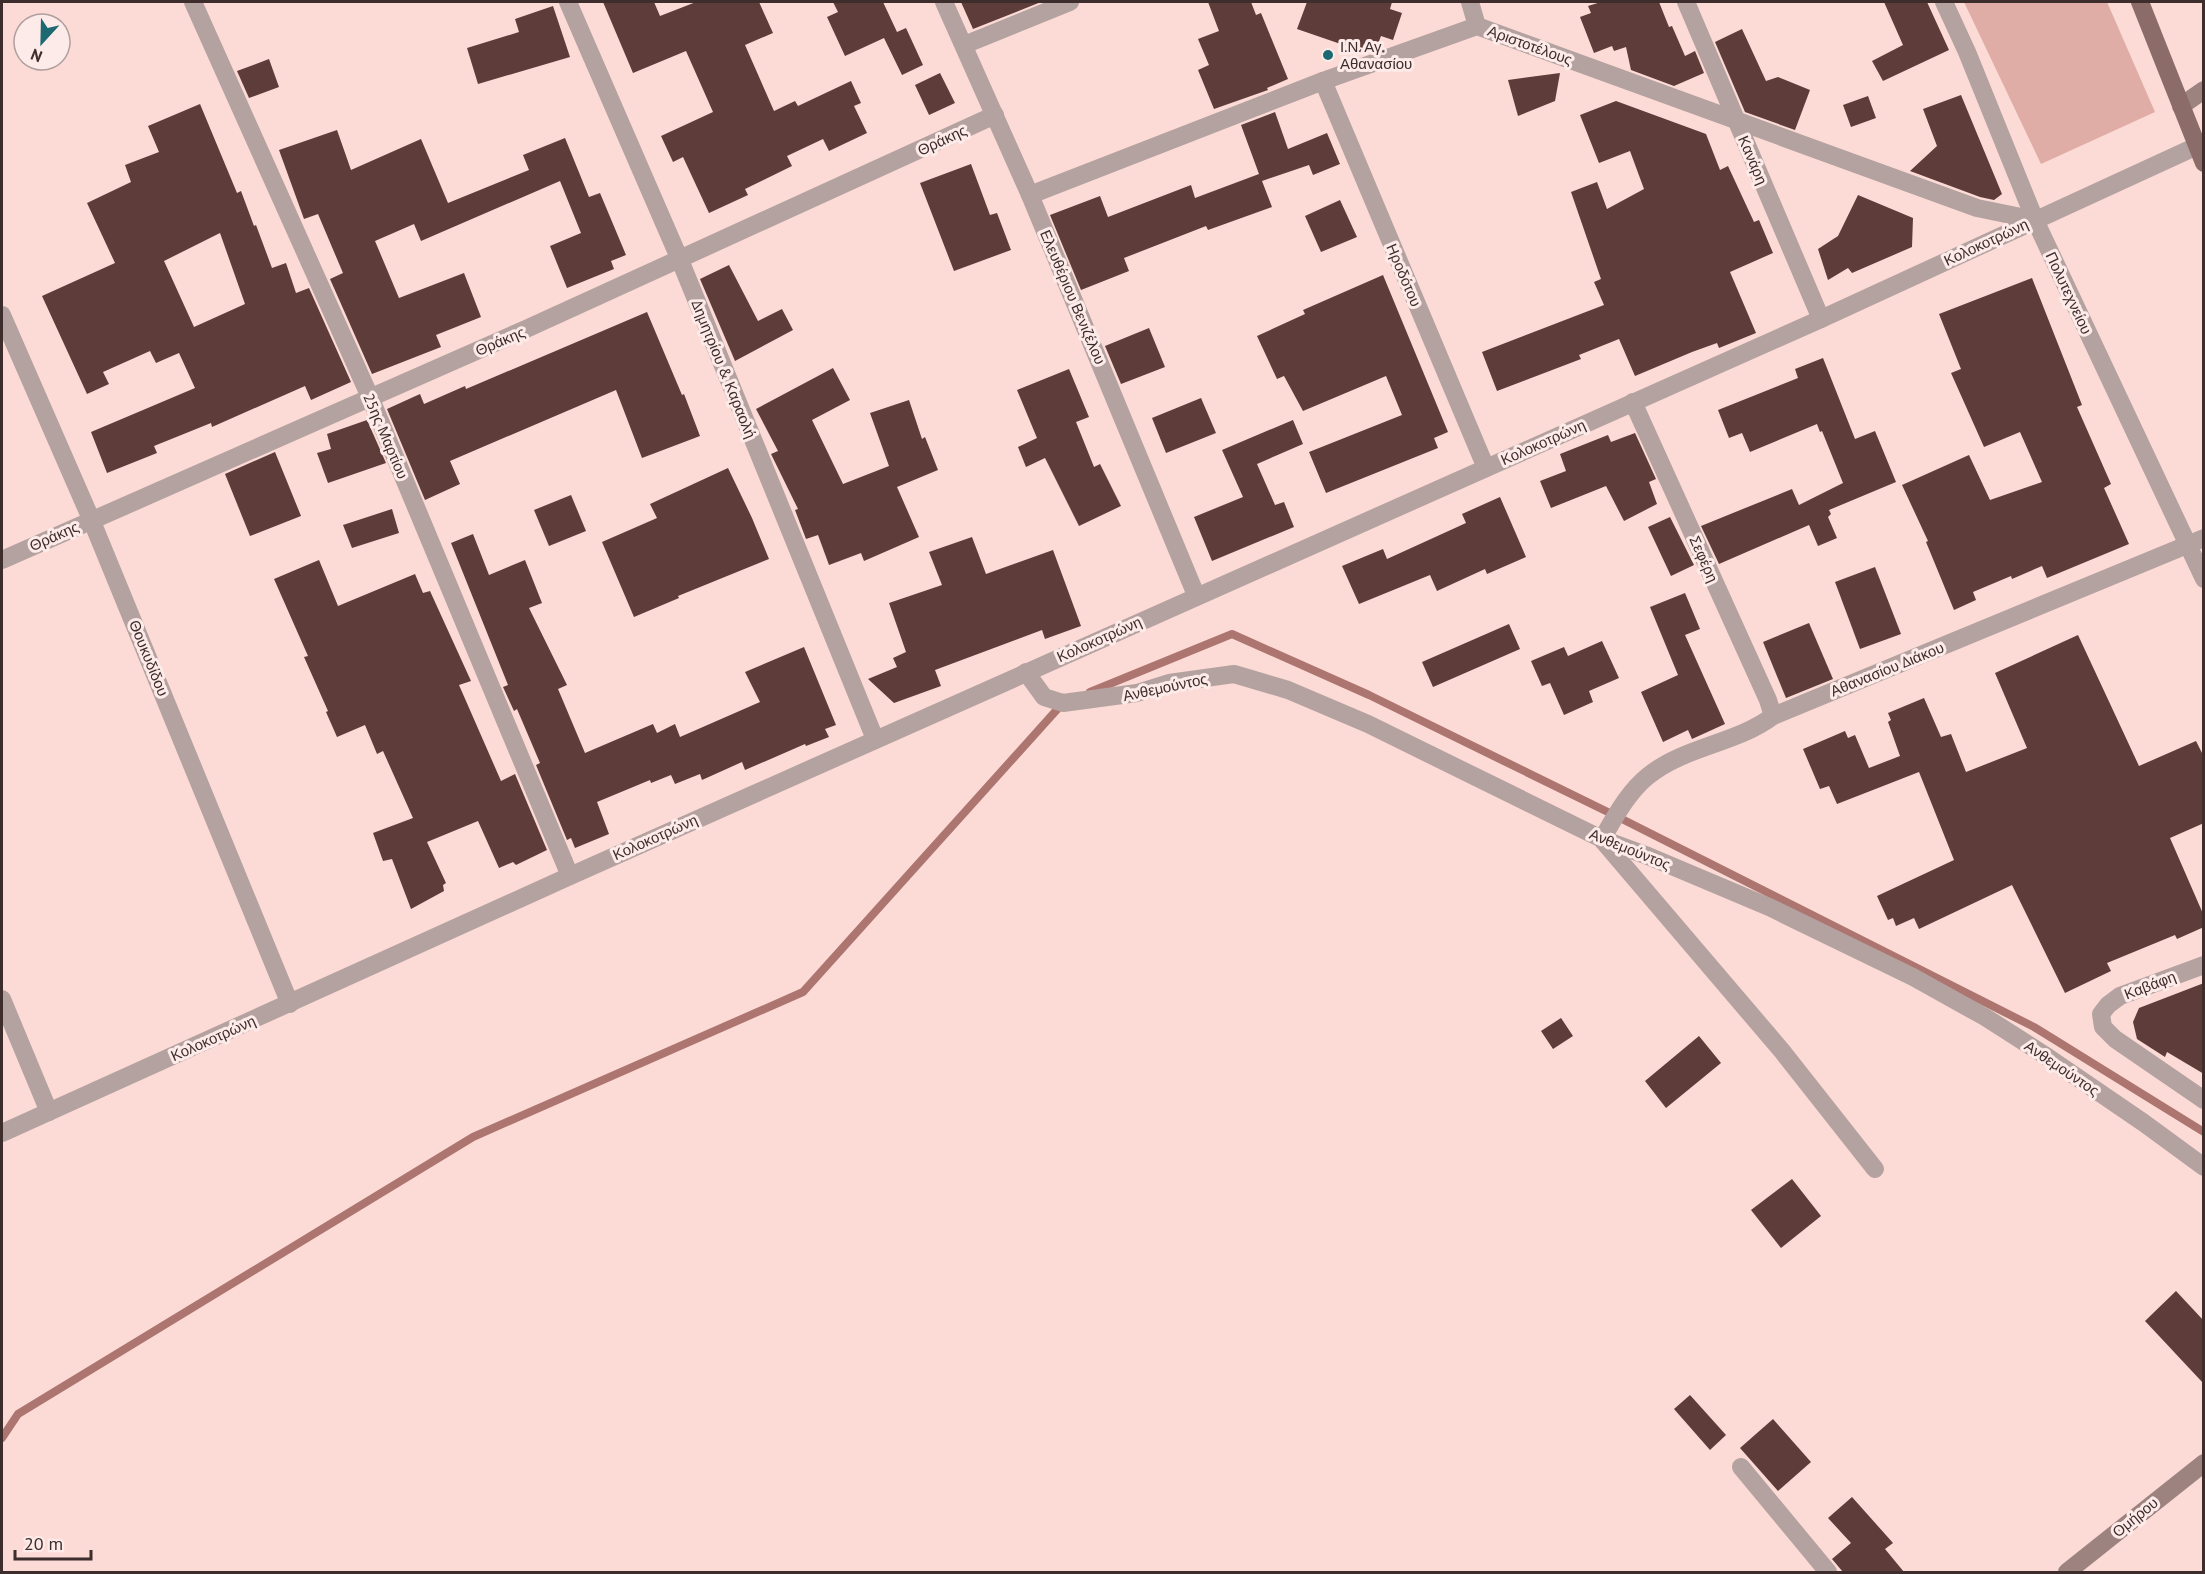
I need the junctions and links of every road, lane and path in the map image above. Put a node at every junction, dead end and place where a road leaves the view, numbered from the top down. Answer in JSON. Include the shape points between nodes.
{"nodes":[{"id":1,"x":193,"y":2,"type":"edge"},
{"id":2,"x":568,"y":2,"type":"edge"},
{"id":3,"x":944,"y":2,"type":"edge"},
{"id":4,"x":1070,"y":2,"type":"edge"},
{"id":5,"x":1470,"y":2,"type":"edge"},
{"id":6,"x":1686,"y":2,"type":"edge"},
{"id":7,"x":1944,"y":2,"type":"edge"},
{"id":8,"x":2140,"y":2,"type":"edge"},
{"id":9,"x":1477,"y":26,"type":"junction"},
{"id":10,"x":964,"y":45,"type":"junction"},
{"id":11,"x":1323,"y":81,"type":"junction"},
{"id":12,"x":2204,"y":90,"type":"edge"},
{"id":13,"x":2181,"y":106,"type":"junction"},
{"id":14,"x":995,"y":116,"type":"junction"},
{"id":15,"x":1736,"y":121,"type":"junction"},
{"id":16,"x":2200,"y":154,"type":"edge"},
{"id":17,"x":1030,"y":195,"type":"junction"},
{"id":18,"x":2035,"y":220,"type":"junction"},
{"id":19,"x":680,"y":260,"type":"junction"},
{"id":20,"x":2,"y":315,"type":"edge"},
{"id":21,"x":1821,"y":319,"type":"junction"},
{"id":22,"x":370,"y":397,"type":"junction"},
{"id":23,"x":1633,"y":402,"type":"junction"},
{"id":24,"x":1486,"y":468,"type":"junction"},
{"id":25,"x":91,"y":519,"type":"junction"},
{"id":26,"x":2195,"y":541,"type":"edge"},
{"id":27,"x":2,"y":560,"type":"edge"},
{"id":28,"x":2204,"y":579,"type":"edge"},
{"id":29,"x":1197,"y":596,"type":"junction"},
{"id":30,"x":1026,"y":672,"type":"junction"},
{"id":31,"x":1773,"y":716,"type":"junction"},
{"id":32,"x":875,"y":739,"type":"junction"},
{"id":33,"x":1602,"y":839,"type":"junction"},
{"id":34,"x":570,"y":876,"type":"junction"},
{"id":35,"x":2204,"y":965,"type":"edge"},
{"id":36,"x":2,"y":999,"type":"edge"},
{"id":37,"x":290,"y":1004,"type":"junction"},
{"id":38,"x":2204,"y":1100,"type":"edge"},
{"id":39,"x":49,"y":1112,"type":"junction"},
{"id":40,"x":2,"y":1133,"type":"edge"},
{"id":41,"x":2204,"y":1167,"type":"edge"},
{"id":42,"x":1875,"y":1169,"type":"dead end"},
{"id":43,"x":2204,"y":1463,"type":"edge"},
{"id":44,"x":1741,"y":1467,"type":"dead end"},
{"id":45,"x":1828,"y":1572,"type":"edge"},
{"id":46,"x":2067,"y":1572,"type":"edge"}],
"edges":[{"from":1,"to":22,"type":"street","name":"25ης Μαρτίου"},
{"from":2,"to":19,"type":"street","name":"Δημητρίου & Καραολή"},
{"from":3,"to":10,"type":"street","name":"Ελευθέριου Βενιζέλου"},
{"from":4,"to":10,"type":"street"},
{"from":5,"to":9,"type":"street"},
{"from":6,"to":15,"type":"street","name":"Κανάρη"},
{"from":7,"to":18,"type":"street","name":"Πολυτεχνείου"},
{"from":8,"to":13,"type":"main road"},
{"from":9,"to":11,"type":"street","name":"Αριστοτέλους"},
{"from":9,"to":15,"type":"street","name":"Αριστοτέλους"},
{"from":10,"to":14,"type":"street","name":"Ελευθέριου Βενιζέλου"},
{"from":11,"to":17,"type":"street","name":"Αριστοτέλους"},
{"from":11,"to":24,"type":"street","name":"Ηροδότου"},
{"from":12,"to":13,"type":"street"},
{"from":13,"to":16,"type":"main road"},
{"from":14,"to":17,"type":"street","name":"Ελευθέριου Βενιζέλου"},
{"from":14,"to":19,"type":"street","name":"Θράκης"},
{"from":15,"to":18,"type":"street","name":"Αριστοτέλους","via":[[1977,208]]},
{"from":15,"to":21,"type":"street","name":"Κανάρη"},
{"from":16,"to":18,"type":"street","name":"Κολοκοτρώνη"},
{"from":17,"to":29,"type":"street","name":"Ελευθέριου Βενιζέλου"},
{"from":18,"to":21,"type":"street","name":"Κολοκοτρώνη"},
{"from":18,"to":26,"type":"street","name":"Πολυτεχνείου"},
{"from":19,"to":22,"type":"street","name":"Θράκης"},
{"from":19,"to":32,"type":"street","name":"Δημητρίου & Καραολή"},
{"from":20,"to":25,"type":"street","name":"Θουκυδίδου"},
{"from":21,"to":23,"type":"street","name":"Κολοκοτρώνη"},
{"from":22,"to":25,"type":"street","name":"Θράκης"},
{"from":22,"to":34,"type":"street","name":"25ης Μαρτίου"},
{"from":23,"to":24,"type":"street","name":"Κολοκοτρώνη"},
{"from":23,"to":31,"type":"street","name":"Σεφέρη"},
{"from":24,"to":29,"type":"street","name":"Κολοκοτρώνη"},
{"from":25,"to":27,"type":"street","name":"Θράκης"},
{"from":25,"to":37,"type":"street","name":"Θουκυδίδου"},
{"from":26,"to":28,"type":"street","name":"Πολυτεχνείου"},
{"from":26,"to":31,"type":"street","name":"Αθανασίου Διάκου"},
{"from":29,"to":30,"type":"street","name":"Κολοκοτρώνη"},
{"from":30,"to":32,"type":"street","name":"Κολοκοτρώνη"},
{"from":30,"to":33,"type":"street","name":"Ανθεμούντος","via":[[1044,696],[1063,703],[1234,674],[1288,690],[1368,724]]},
{"from":31,"to":33,"type":"street","name":"Αθανασίου Διάκου","via":[[1756,729],[1675,759],[1648,776],[1626,800]]},
{"from":32,"to":34,"type":"street","name":"Κολοκοτρώνη"},
{"from":33,"to":41,"type":"street","name":"Ανθεμούντος","via":[[1769,907],[1913,976],[2043,1054]]},
{"from":33,"to":42,"type":"street"},
{"from":34,"to":37,"type":"street","name":"Κολοκοτρώνη"},
{"from":35,"to":38,"type":"street","name":"Καβάφη","via":[[2120,996],[2101,1014],[2103,1027],[2115,1039]]},
{"from":36,"to":39,"type":"street"},
{"from":37,"to":39,"type":"street","name":"Κολοκοτρώνη"},
{"from":39,"to":40,"type":"street","name":"Κολοκοτρώνη"},
{"from":43,"to":46,"type":"street","name":"Ομήρου"},
{"from":44,"to":45,"type":"street"}]}
